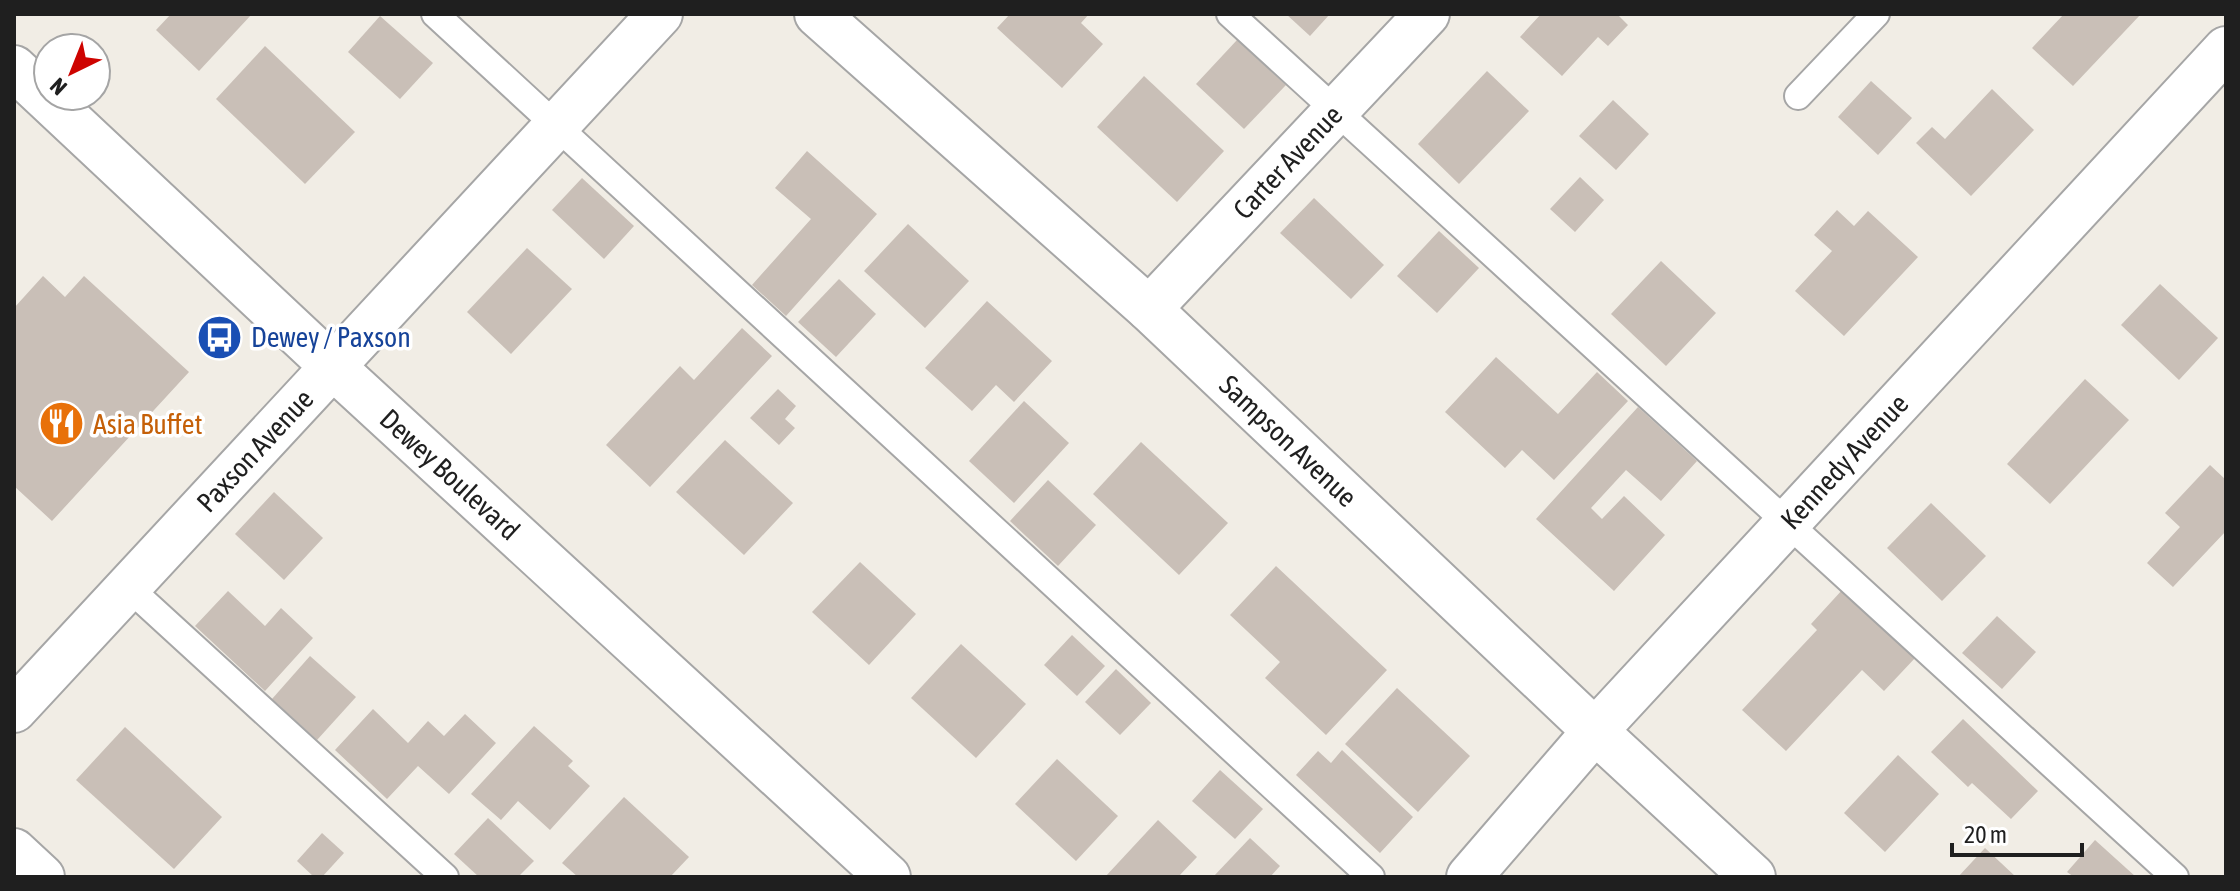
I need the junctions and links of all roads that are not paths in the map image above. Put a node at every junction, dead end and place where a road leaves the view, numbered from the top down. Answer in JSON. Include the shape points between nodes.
{"nodes":[{"id":1,"x":435,"y":14,"type":"edge"},
{"id":2,"x":660,"y":14,"type":"edge"},
{"id":3,"x":817,"y":14,"type":"edge"},
{"id":4,"x":1230,"y":14,"type":"edge"},
{"id":5,"x":1427,"y":14,"type":"edge"},
{"id":6,"x":1876,"y":14,"type":"edge"},
{"id":7,"x":2226,"y":49,"type":"edge"},
{"id":8,"x":14,"y":68,"type":"edge"},
{"id":9,"x":1798,"y":96,"type":"dead end"},
{"id":10,"x":1336,"y":110,"type":"junction"},
{"id":11,"x":556,"y":125,"type":"junction"},
{"id":12,"x":1149,"y":309,"type":"junction"},
{"id":13,"x":332,"y":366,"type":"junction"},
{"id":14,"x":1788,"y":523,"type":"junction"},
{"id":15,"x":128,"y":587,"type":"junction"},
{"id":16,"x":14,"y":710,"type":"edge"},
{"id":17,"x":1595,"y":731,"type":"junction"},
{"id":18,"x":14,"y":851,"type":"edge"},
{"id":19,"x":42,"y":877,"type":"edge"},
{"id":20,"x":445,"y":877,"type":"edge"},
{"id":21,"x":888,"y":877,"type":"edge"},
{"id":22,"x":1371,"y":877,"type":"edge"},
{"id":23,"x":1469,"y":877,"type":"edge"},
{"id":24,"x":1753,"y":877,"type":"edge"},
{"id":25,"x":2175,"y":877,"type":"edge"}],
"edges":[{"from":1,"to":11,"type":"lane"},
{"from":2,"to":11,"type":"street","name":"Paxson Avenue"},
{"from":3,"to":12,"type":"street","name":"Sampson Avenue"},
{"from":4,"to":10,"type":"lane"},
{"from":5,"to":10,"type":"street","name":"Carter Avenue"},
{"from":6,"to":9,"type":"lane"},
{"from":7,"to":14,"type":"street","name":"Kennedy Avenue"},
{"from":8,"to":13,"type":"street","name":"Dewey Boulevard"},
{"from":10,"to":12,"type":"street","name":"Carter Avenue"},
{"from":10,"to":14,"type":"lane"},
{"from":11,"to":13,"type":"street","name":"Paxson Avenue"},
{"from":11,"to":22,"type":"lane"},
{"from":12,"to":17,"type":"street","name":"Sampson Avenue"},
{"from":13,"to":15,"type":"street","name":"Paxson Avenue"},
{"from":13,"to":21,"type":"street","name":"Dewey Boulevard"},
{"from":14,"to":17,"type":"street","name":"Kennedy Avenue"},
{"from":14,"to":25,"type":"lane"},
{"from":15,"to":16,"type":"street","name":"Paxson Avenue"},
{"from":15,"to":20,"type":"lane"},
{"from":17,"to":23,"type":"street","name":"Kennedy Avenue"},
{"from":17,"to":24,"type":"street","name":"Sampson Avenue"},
{"from":18,"to":19,"type":"street"}]}
